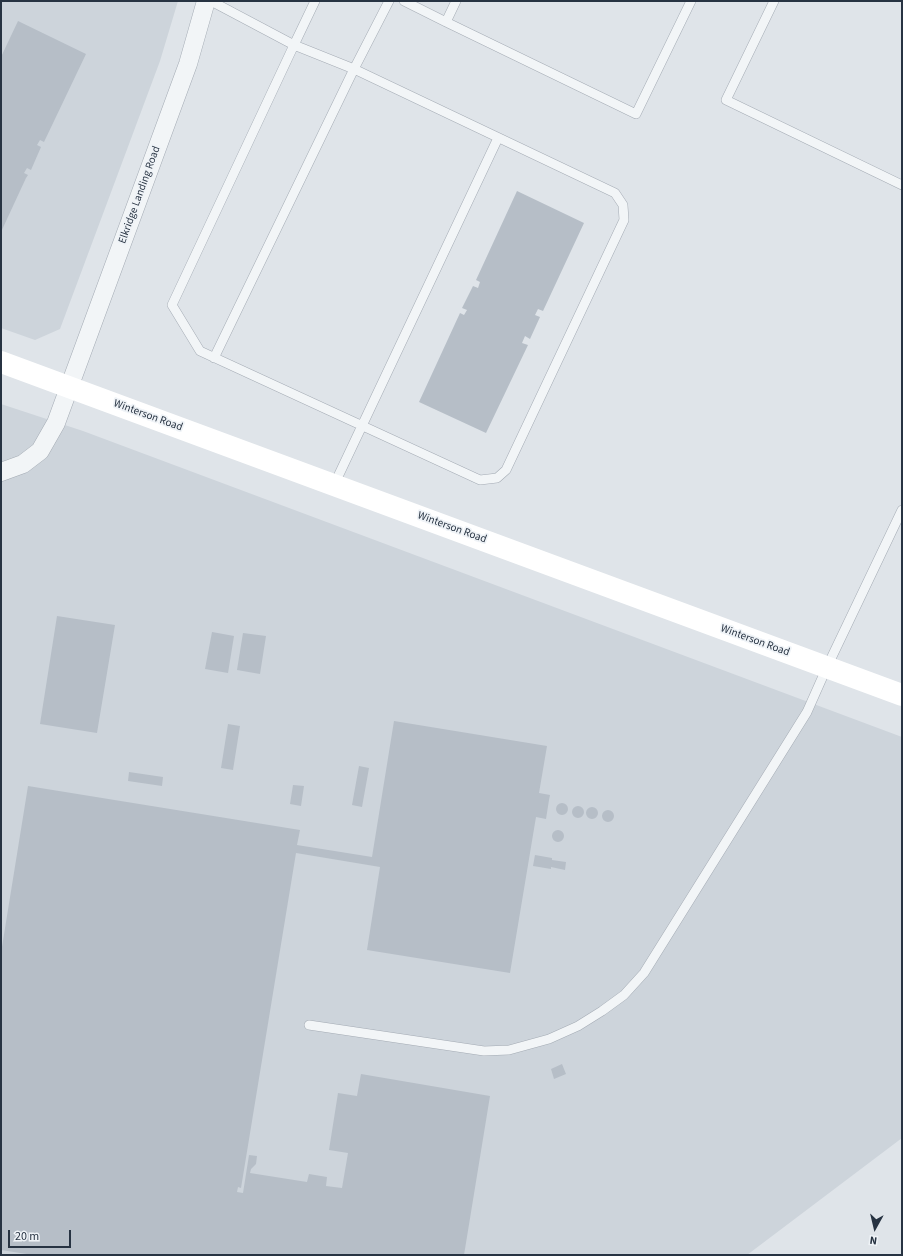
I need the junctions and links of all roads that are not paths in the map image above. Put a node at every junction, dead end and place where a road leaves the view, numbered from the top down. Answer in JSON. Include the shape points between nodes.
{"nodes":[{"id":1,"x":206,"y":1,"type":"edge"},
{"id":2,"x":211,"y":1,"type":"edge"},
{"id":3,"x":315,"y":1,"type":"edge"},
{"id":4,"x":389,"y":1,"type":"edge"},
{"id":5,"x":404,"y":1,"type":"edge"},
{"id":6,"x":456,"y":1,"type":"edge"},
{"id":7,"x":691,"y":1,"type":"edge"},
{"id":8,"x":774,"y":1,"type":"edge"},
{"id":9,"x":446,"y":22,"type":"junction"},
{"id":10,"x":294,"y":45,"type":"junction"},
{"id":11,"x":354,"y":69,"type":"junction"},
{"id":12,"x":498,"y":138,"type":"junction"},
{"id":13,"x":902,"y":185,"type":"edge"},
{"id":14,"x":214,"y":358,"type":"junction"},
{"id":15,"x":1,"y":362,"type":"edge"},
{"id":16,"x":68,"y":387,"type":"junction"},
{"id":17,"x":362,"y":426,"type":"junction"},
{"id":18,"x":1,"y":472,"type":"edge"},
{"id":19,"x":334,"y":485,"type":"junction"},
{"id":20,"x":902,"y":510,"type":"edge"},
{"id":21,"x":827,"y":667,"type":"junction"},
{"id":22,"x":902,"y":695,"type":"edge"},
{"id":23,"x":309,"y":1025,"type":"dead end"}],
"edges":[{"from":1,"to":16,"type":"street","name":"Elkridge Landing Road","via":[[188,64]]},
{"from":2,"to":10,"type":"lane"},
{"from":3,"to":10,"type":"lane"},
{"from":4,"to":11,"type":"lane"},
{"from":5,"to":9,"type":"lane"},
{"from":6,"to":9,"type":"lane"},
{"from":7,"to":9,"type":"lane","via":[[636,114]]},
{"from":8,"to":13,"type":"lane","via":[[726,100]]},
{"from":10,"to":11,"type":"lane"},
{"from":10,"to":14,"type":"lane","via":[[172,305],[200,351]]},
{"from":11,"to":12,"type":"lane"},
{"from":11,"to":14,"type":"lane"},
{"from":12,"to":17,"type":"lane"},
{"from":12,"to":17,"type":"lane","via":[[615,193],[623,205],[624,220],[513,456],[506,470],[497,478],[480,480]]},
{"from":14,"to":17,"type":"lane"},
{"from":15,"to":16,"type":"street","name":"Winterson Road"},
{"from":16,"to":18,"type":"street","name":"Elkridge Landing Road","via":[[56,423],[40,451],[23,464]]},
{"from":16,"to":19,"type":"street","name":"Winterson Road"},
{"from":17,"to":19,"type":"lane"},
{"from":19,"to":21,"type":"street","name":"Winterson Road"},
{"from":20,"to":21,"type":"lane"},
{"from":21,"to":22,"type":"street","name":"Winterson Road"},
{"from":21,"to":23,"type":"lane","via":[[807,712],[644,973],[624,995],[602,1011],[578,1026],[549,1039],[509,1050],[484,1051]]}]}
